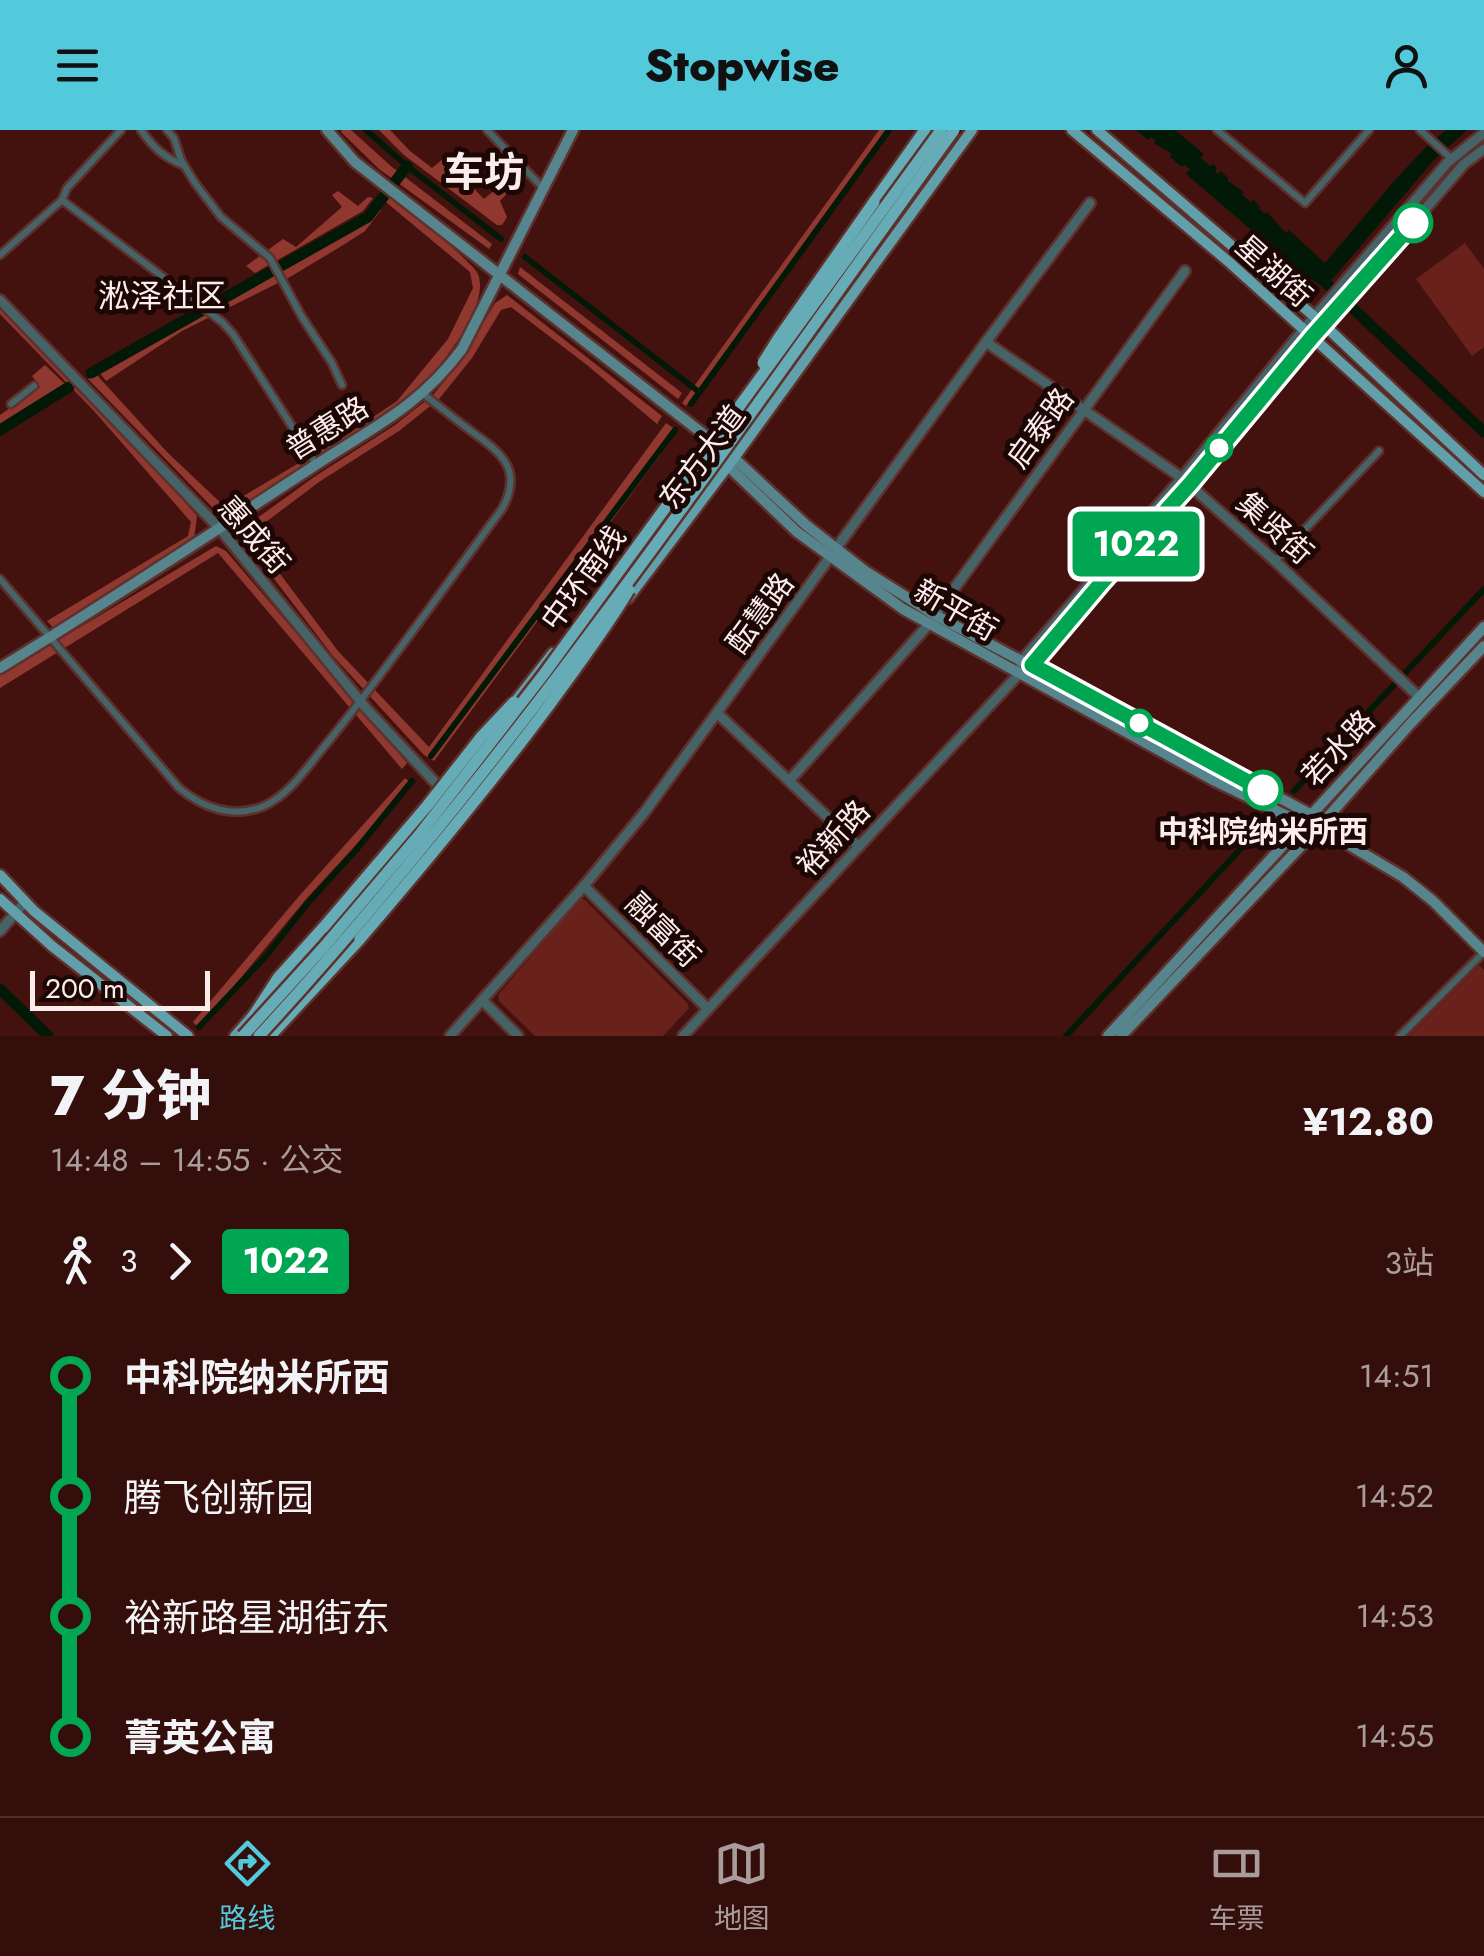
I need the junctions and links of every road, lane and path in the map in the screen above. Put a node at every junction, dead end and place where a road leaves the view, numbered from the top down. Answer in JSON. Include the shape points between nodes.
{"nodes":[{"id":1,"x":121,"y":130,"type":"edge"},
{"id":2,"x":141,"y":130,"type":"edge"},
{"id":3,"x":166,"y":130,"type":"edge"},
{"id":4,"x":326,"y":130,"type":"edge"},
{"id":5,"x":487,"y":130,"type":"edge"},
{"id":6,"x":573,"y":130,"type":"edge"},
{"id":7,"x":928,"y":130,"type":"edge"},
{"id":8,"x":941,"y":130,"type":"edge"},
{"id":9,"x":954,"y":130,"type":"edge"},
{"id":10,"x":972,"y":130,"type":"edge"},
{"id":11,"x":1072,"y":130,"type":"edge"},
{"id":12,"x":1097,"y":130,"type":"edge"},
{"id":13,"x":1217,"y":130,"type":"edge"},
{"id":14,"x":1368,"y":130,"type":"edge"},
{"id":15,"x":1420,"y":130,"type":"edge"},
{"id":16,"x":1484,"y":133,"type":"edge"},
{"id":17,"x":1484,"y":149,"type":"edge"},
{"id":18,"x":1452,"y":159,"type":"junction"},
{"id":19,"x":184,"y":165,"type":"junction"},
{"id":20,"x":543,"y":188,"type":"junction"},
{"id":21,"x":62,"y":200,"type":"junction"},
{"id":22,"x":1090,"y":204,"type":"dead end"},
{"id":23,"x":0,"y":255,"type":"edge"},
{"id":24,"x":1185,"y":271,"type":"dead end"},
{"id":25,"x":498,"y":274,"type":"junction"},
{"id":26,"x":0,"y":300,"type":"edge"},
{"id":27,"x":1319,"y":321,"type":"junction"},
{"id":28,"x":1307,"y":334,"type":"junction"},
{"id":29,"x":986,"y":342,"type":"junction"},
{"id":30,"x":342,"y":385,"type":"dead end"},
{"id":31,"x":34,"y":386,"type":"dead end"},
{"id":32,"x":423,"y":394,"type":"junction"},
{"id":33,"x":11,"y":404,"type":"dead end"},
{"id":34,"x":1084,"y":410,"type":"junction"},
{"id":35,"x":736,"y":412,"type":"junction"},
{"id":36,"x":710,"y":440,"type":"junction"},
{"id":37,"x":1378,"y":451,"type":"dead end"},
{"id":38,"x":731,"y":462,"type":"junction"},
{"id":39,"x":316,"y":464,"type":"junction"},
{"id":40,"x":1484,"y":475,"type":"edge"},
{"id":41,"x":1186,"y":481,"type":"junction"},
{"id":42,"x":1484,"y":492,"type":"edge"},
{"id":43,"x":220,"y":530,"type":"junction"},
{"id":44,"x":656,"y":544,"type":"junction"},
{"id":45,"x":834,"y":554,"type":"junction"},
{"id":46,"x":1275,"y":561,"type":"junction"},
{"id":47,"x":0,"y":578,"type":"edge"},
{"id":48,"x":932,"y":620,"type":"junction"},
{"id":49,"x":1484,"y":627,"type":"edge"},
{"id":50,"x":52,"y":637,"type":"junction"},
{"id":51,"x":1484,"y":646,"type":"edge"},
{"id":52,"x":559,"y":654,"type":"junction"},
{"id":53,"x":1027,"y":663,"type":"junction"},
{"id":54,"x":0,"y":668,"type":"edge"},
{"id":55,"x":1019,"y":674,"type":"junction"},
{"id":56,"x":1419,"y":697,"type":"junction"},
{"id":57,"x":360,"y":702,"type":"junction"},
{"id":58,"x":717,"y":713,"type":"junction"},
{"id":59,"x":789,"y":781,"type":"junction"},
{"id":60,"x":444,"y":792,"type":"junction"},
{"id":61,"x":462,"y":810,"type":"junction"},
{"id":62,"x":1306,"y":819,"type":"junction"},
{"id":63,"x":1318,"y":827,"type":"junction"},
{"id":64,"x":860,"y":847,"type":"junction"},
{"id":65,"x":0,"y":875,"type":"edge"},
{"id":66,"x":584,"y":886,"type":"junction"},
{"id":67,"x":0,"y":899,"type":"edge"},
{"id":68,"x":25,"y":902,"type":"junction"},
{"id":69,"x":0,"y":932,"type":"edge"},
{"id":70,"x":1484,"y":952,"type":"edge"},
{"id":71,"x":482,"y":1000,"type":"junction"},
{"id":72,"x":708,"y":1010,"type":"junction"},
{"id":73,"x":254,"y":1014,"type":"junction"},
{"id":74,"x":184,"y":1032,"type":"edge"},
{"id":75,"x":167,"y":1036,"type":"edge"},
{"id":76,"x":235,"y":1036,"type":"edge"},
{"id":77,"x":243,"y":1036,"type":"edge"},
{"id":78,"x":258,"y":1036,"type":"edge"},
{"id":79,"x":269,"y":1036,"type":"edge"},
{"id":80,"x":450,"y":1036,"type":"edge"},
{"id":81,"x":518,"y":1036,"type":"edge"},
{"id":82,"x":683,"y":1036,"type":"edge"},
{"id":83,"x":1108,"y":1036,"type":"edge"},
{"id":84,"x":1121,"y":1036,"type":"edge"},
{"id":85,"x":1400,"y":1036,"type":"edge"}],
"edges":[{"from":1,"to":21,"type":"street"},
{"from":2,"to":19,"type":"street","via":[[154,149]]},
{"from":3,"to":19,"type":"street"},
{"from":4,"to":25,"type":"main road","name":"新平街","via":[[355,162]]},
{"from":5,"to":20,"type":"street"},
{"from":6,"to":20,"type":"main road","name":"普惠路"},
{"from":7,"to":35,"type":"highway","bridge":true,"via":[[778,339]]},
{"from":7,"to":36,"type":"main road","name":"东方大道"},
{"from":8,"to":35,"type":"highway","name":"中环南线","bridge":true},
{"from":9,"to":44,"type":"highway","name":"中环南线","bridge":true},
{"from":10,"to":38,"type":"main road","name":"东方大道"},
{"from":11,"to":28,"type":"main road","name":"星湖街"},
{"from":12,"to":27,"type":"main road","name":"星湖街"},
{"from":13,"to":14,"type":"street","via":[[1305,203]]},
{"from":15,"to":18,"type":"street"},
{"from":16,"to":18,"type":"street"},
{"from":17,"to":27,"type":"street","via":[[1340,307]]},
{"from":18,"to":27,"type":"street","via":[[1330,298]]},
{"from":19,"to":30,"type":"street","via":[[221,217],[270,258]]},
{"from":20,"to":25,"type":"main road","name":"普惠路"},
{"from":21,"to":23,"type":"street"},
{"from":21,"to":39,"type":"street","via":[[230,330]]},
{"from":22,"to":29,"type":"street","name":"酝慧路"},
{"from":24,"to":34,"type":"street","name":"启泰路"},
{"from":25,"to":32,"type":"main road","name":"普惠路","via":[[462,349]]},
{"from":25,"to":36,"type":"main road","name":"新平街"},
{"from":26,"to":43,"type":"street","name":"惠成街"},
{"from":27,"to":28,"type":"street","name":"裕新路"},
{"from":27,"to":40,"type":"main road","name":"星湖街"},
{"from":28,"to":41,"type":"street","name":"裕新路"},
{"from":28,"to":42,"type":"main road","name":"星湖街"},
{"from":29,"to":34,"type":"street","name":"集贤街"},
{"from":29,"to":45,"type":"street","name":"酝慧路"},
{"from":31,"to":33,"type":"street"},
{"from":32,"to":39,"type":"main road","name":"普惠路"},
{"from":32,"to":57,"type":"street","via":[[501,455],[510,489],[502,510]]},
{"from":34,"to":41,"type":"street","name":"集贤街"},
{"from":34,"to":48,"type":"street","name":"启泰路"},
{"from":35,"to":52,"type":"highway","name":"中环南线","bridge":true},
{"from":36,"to":38,"type":"main road","name":"新平街"},
{"from":36,"to":60,"type":"main road","name":"东方大道"},
{"from":37,"to":46,"type":"street"},
{"from":38,"to":45,"type":"main road","name":"新平街","via":[[798,532]]},
{"from":38,"to":61,"type":"main road","name":"东方大道"},
{"from":39,"to":43,"type":"main road","name":"普惠路"},
{"from":41,"to":46,"type":"street","name":"集贤街"},
{"from":41,"to":53,"type":"street","name":"裕新路"},
{"from":43,"to":50,"type":"main road","name":"普惠路"},
{"from":43,"to":57,"type":"street","name":"惠成街"},
{"from":44,"to":78,"type":"highway","name":"中环南线","bridge":true,"via":[[428,841]]},
{"from":44,"to":79,"type":"highway","bridge":true,"via":[[612,618],[463,818]]},
{"from":45,"to":48,"type":"main road","name":"新平街","via":[[903,609]]},
{"from":45,"to":58,"type":"street","name":"酝慧路"},
{"from":46,"to":56,"type":"street","name":"集贤街"},
{"from":47,"to":50,"type":"street"},
{"from":48,"to":53,"type":"main road","name":"新平街"},
{"from":48,"to":55,"type":"main road","name":"新平街"},
{"from":48,"to":59,"type":"street","name":"启泰路"},
{"from":49,"to":56,"type":"main road","name":"若水路"},
{"from":50,"to":54,"type":"main road","name":"普惠路"},
{"from":50,"to":57,"type":"street","via":[[174,784],[220,810],[255,809],[284,794]]},
{"from":51,"to":63,"type":"main road","name":"若水路"},
{"from":52,"to":73,"type":"highway","bridge":true,"via":[[482,736]]},
{"from":52,"to":77,"type":"highway","name":"中环南线","bridge":true,"via":[[419,835]]},
{"from":53,"to":55,"type":"main road","name":"裕新路"},
{"from":53,"to":62,"type":"main road","name":"新平街"},
{"from":55,"to":62,"type":"main road","name":"新平街","via":[[1216,781]]},
{"from":55,"to":64,"type":"street","name":"裕新路"},
{"from":56,"to":62,"type":"main road","name":"若水路"},
{"from":57,"to":60,"type":"street","name":"惠成街"},
{"from":58,"to":59,"type":"street"},
{"from":58,"to":66,"type":"street","name":"酝慧路"},
{"from":59,"to":64,"type":"street"},
{"from":60,"to":61,"type":"street","name":"惠成街"},
{"from":60,"to":73,"type":"main road","name":"东方大道"},
{"from":61,"to":79,"type":"main road","name":"东方大道"},
{"from":62,"to":63,"type":"main road"},
{"from":62,"to":83,"type":"main road","name":"若水路"},
{"from":63,"to":70,"type":"main road","via":[[1433,900]]},
{"from":63,"to":84,"type":"main road","name":"若水路"},
{"from":64,"to":72,"type":"street","name":"裕新路"},
{"from":65,"to":68,"type":"main road"},
{"from":66,"to":71,"type":"street","name":"酝慧路"},
{"from":66,"to":72,"type":"street","name":"融富街"},
{"from":67,"to":75,"type":"main road"},
{"from":68,"to":69,"type":"street"},
{"from":68,"to":74,"type":"main road"},
{"from":70,"to":85,"type":"street"},
{"from":71,"to":80,"type":"street","name":"酝慧路"},
{"from":71,"to":81,"type":"street"},
{"from":72,"to":82,"type":"street","name":"裕新路"},
{"from":73,"to":76,"type":"main road","name":"东方大道"}]}
